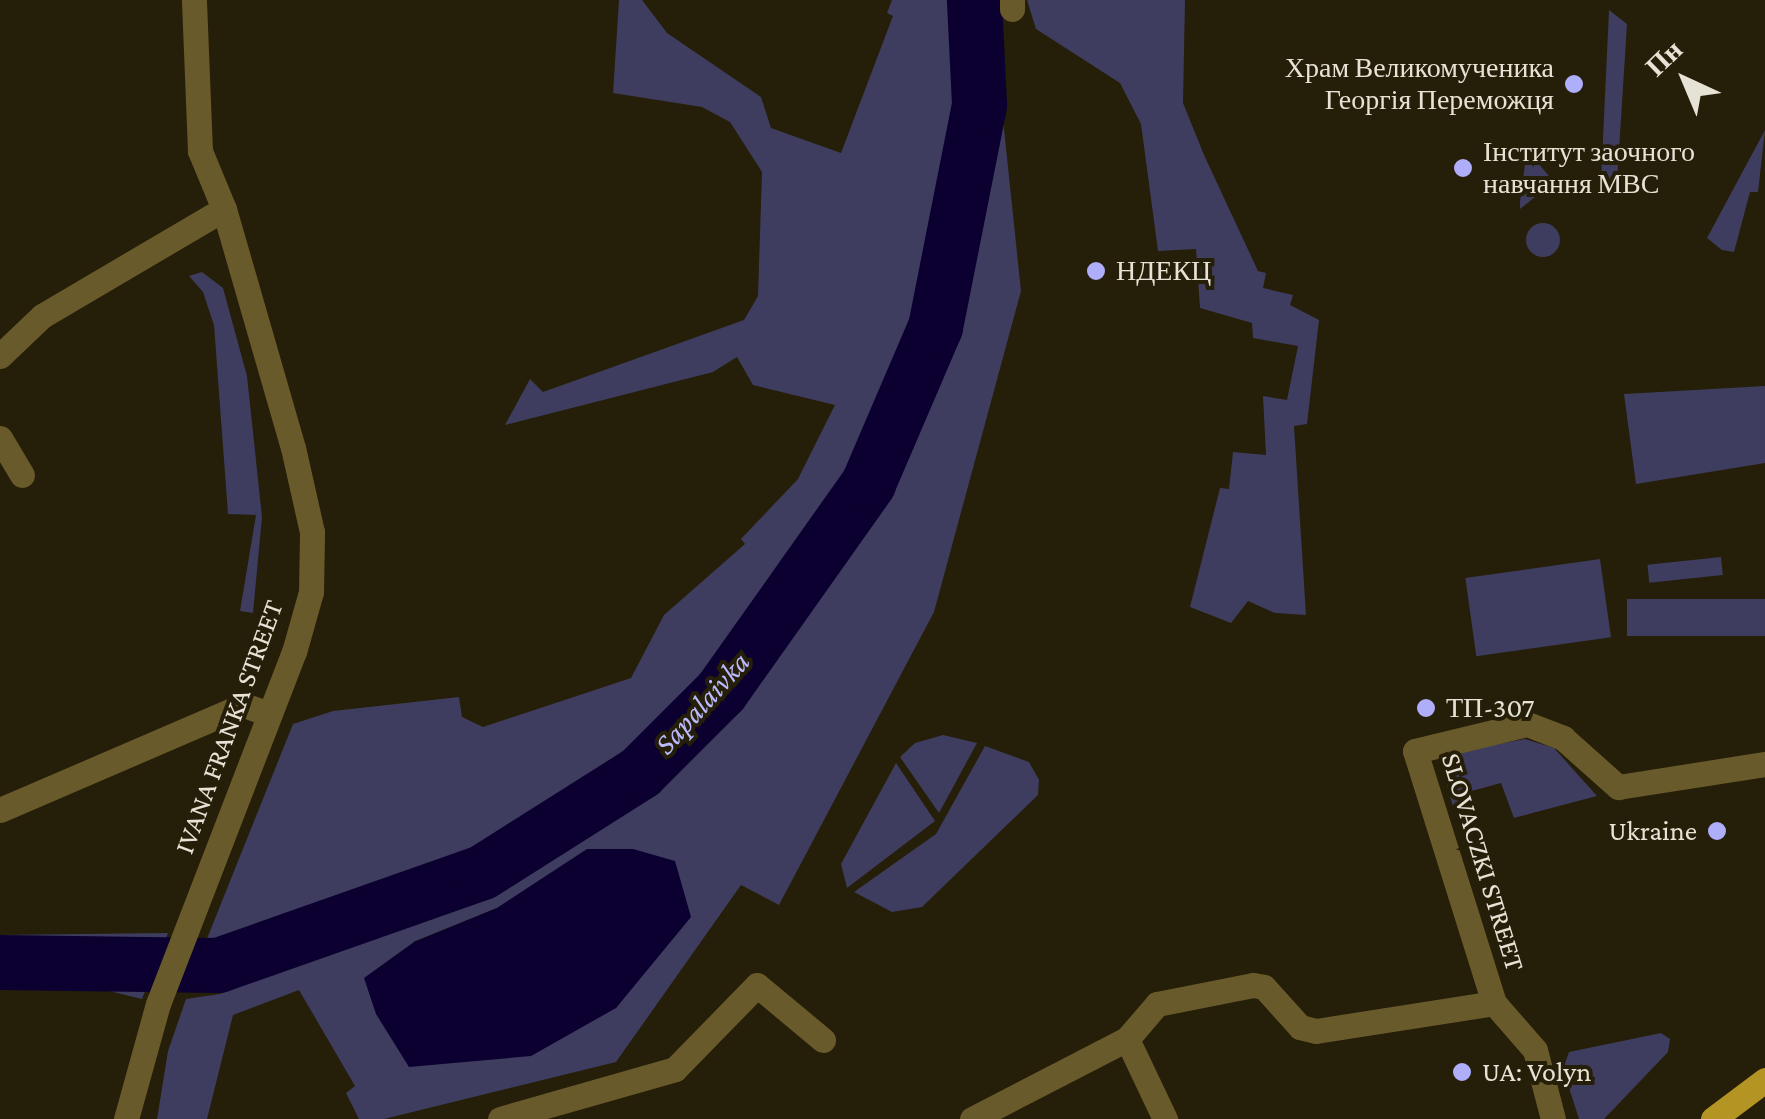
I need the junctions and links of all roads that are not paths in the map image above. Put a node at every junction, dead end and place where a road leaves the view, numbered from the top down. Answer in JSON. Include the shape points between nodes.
{"nodes":[{"id":1,"x":194,"y":0,"type":"edge"},
{"id":2,"x":224,"y":209,"type":"junction"},
{"id":3,"x":0,"y":356,"type":"edge"},
{"id":4,"x":0,"y":438,"type":"edge"},
{"id":5,"x":22,"y":476,"type":"dead end"},
{"id":6,"x":269,"y":714,"type":"junction"},
{"id":7,"x":1765,"y":764,"type":"edge"},
{"id":8,"x":0,"y":810,"type":"edge"},
{"id":9,"x":1494,"y":1003,"type":"junction"},
{"id":10,"x":1127,"y":1039,"type":"junction"},
{"id":11,"x":823,"y":1040,"type":"dead end"},
{"id":12,"x":1765,"y":1080,"type":"edge"},
{"id":13,"x":126,"y":1119,"type":"edge"},
{"id":14,"x":500,"y":1119,"type":"edge"},
{"id":15,"x":972,"y":1119,"type":"edge"},
{"id":16,"x":1165,"y":1119,"type":"edge"},
{"id":17,"x":1553,"y":1119,"type":"edge"},
{"id":18,"x":1713,"y":1119,"type":"edge"}],
"edges":[{"from":1,"to":2,"type":"street","name":"IVANA FRANKA STREET","via":[[200,151]]},
{"from":2,"to":3,"type":"street","via":[[42,316]]},
{"from":2,"to":6,"type":"street","name":"IVANA FRANKA STREET","via":[[312,532],[311,592]]},
{"from":4,"to":5,"type":"street"},
{"from":6,"to":8,"type":"street","via":[[244,704]]},
{"from":6,"to":13,"type":"street","name":"IVANA FRANKA STREET","via":[[158,1004]]},
{"from":7,"to":9,"type":"street","name":"SLOVACZKI STREET","via":[[1618,787],[1563,738],[1527,724],[1415,751]]},
{"from":9,"to":10,"type":"street","name":"SLOVACZKI STREET","via":[[1316,1031],[1300,1027],[1264,987],[1253,985],[1157,1004]]},
{"from":9,"to":17,"type":"street","name":"SLOVACZKI STREET","via":[[1535,1050]]},
{"from":10,"to":15,"type":"street","name":"SLOVACZKI STREET"},
{"from":10,"to":16,"type":"street"},
{"from":11,"to":14,"type":"street","via":[[758,985],[675,1069]]},
{"from":12,"to":18,"type":"main road"}]}
